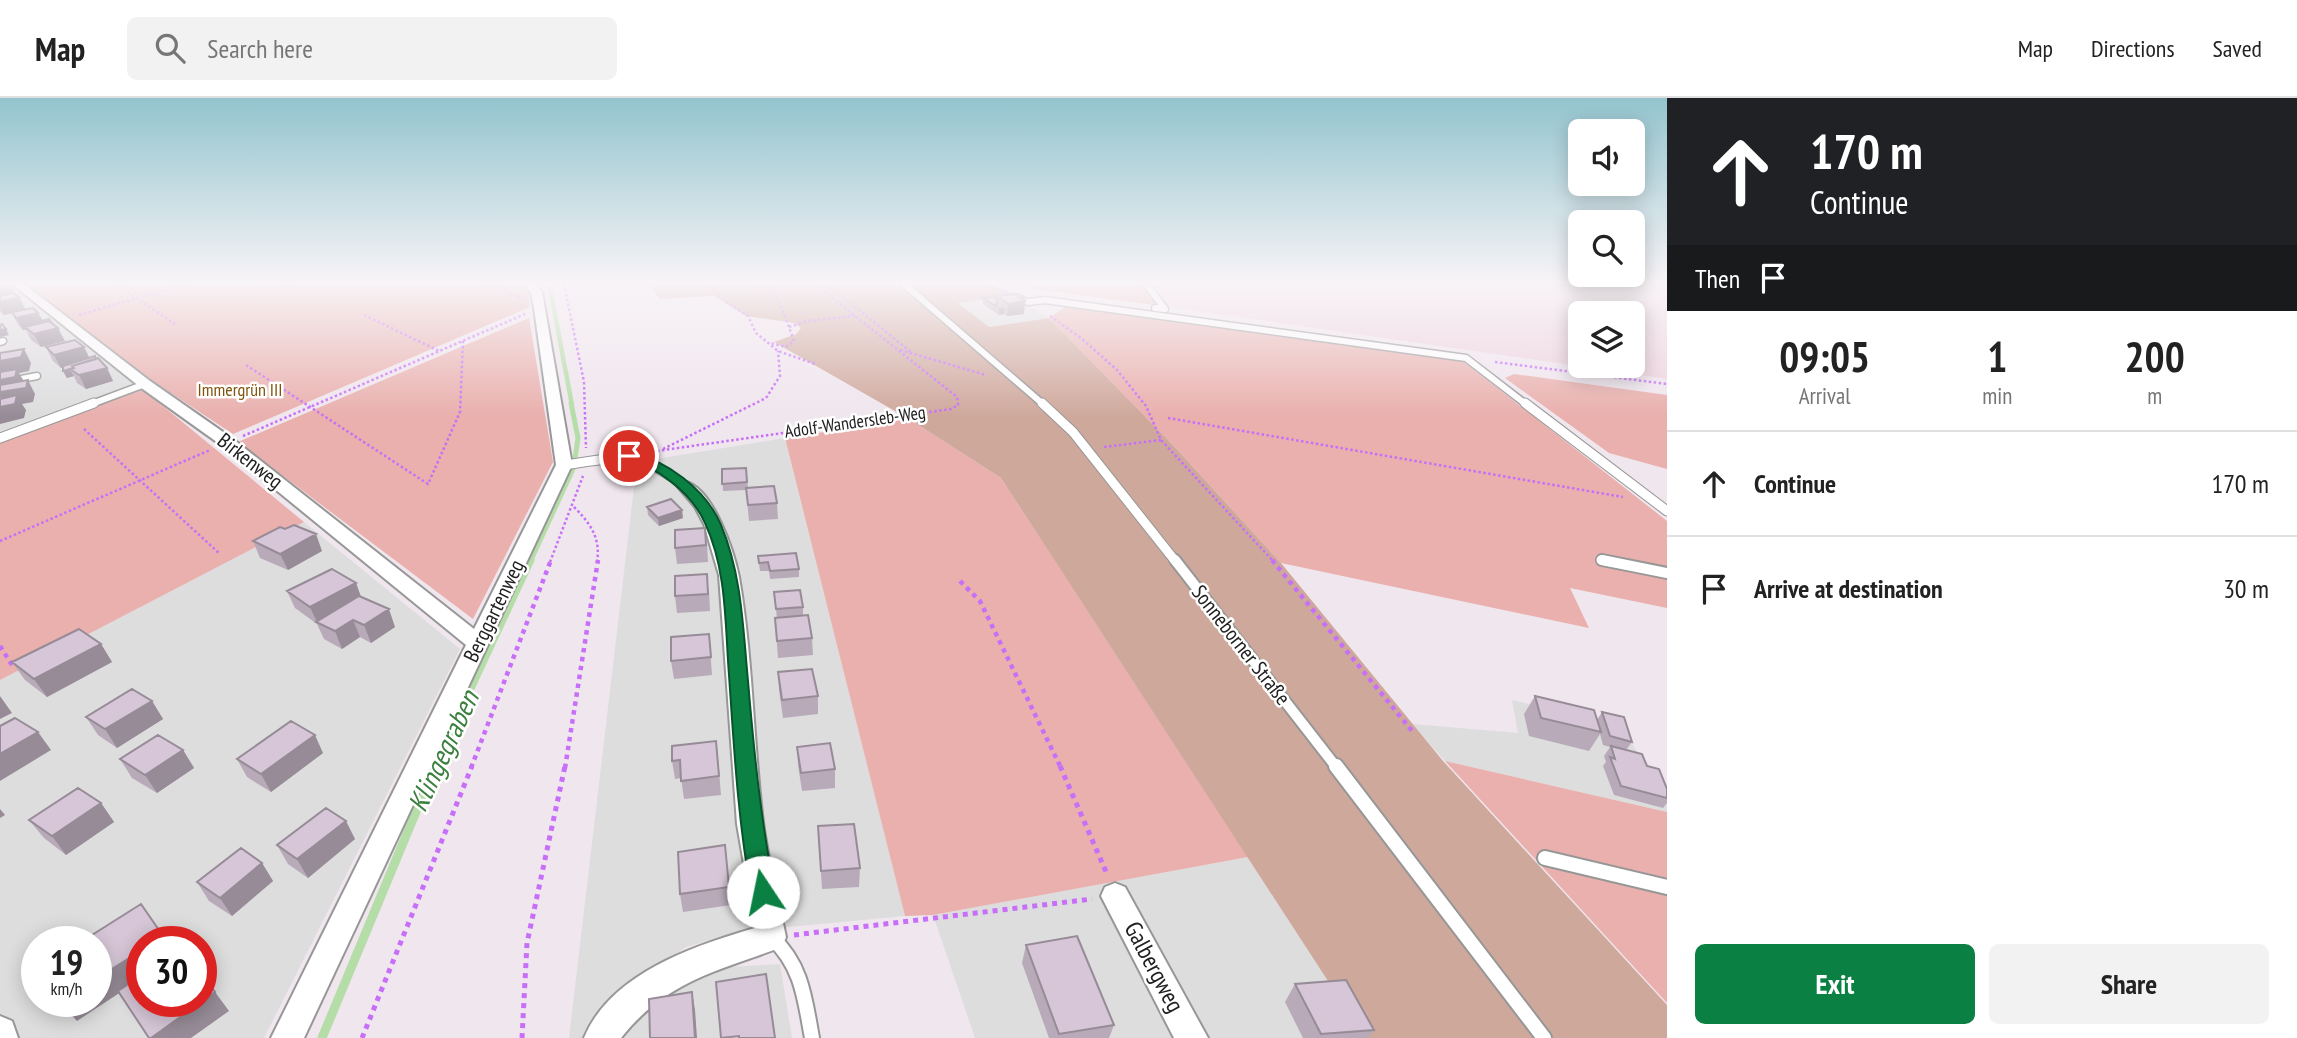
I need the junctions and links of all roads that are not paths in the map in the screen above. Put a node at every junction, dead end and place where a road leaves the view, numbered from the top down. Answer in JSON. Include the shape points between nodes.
{"nodes":[{"id":1,"x":73,"y":328,"type":"edge"},
{"id":2,"x":543,"y":328,"type":"edge"},
{"id":3,"x":956,"y":328,"type":"edge"},
{"id":4,"x":1247,"y":328,"type":"edge"},
{"id":5,"x":37,"y":376,"type":"dead end"},
{"id":6,"x":0,"y":383,"type":"edge"},
{"id":7,"x":145,"y":384,"type":"junction"},
{"id":8,"x":0,"y":438,"type":"edge"},
{"id":9,"x":564,"y":465,"type":"junction"},
{"id":10,"x":686,"y":487,"type":"joint"},
{"id":11,"x":1667,"y":511,"type":"edge"},
{"id":12,"x":1601,"y":560,"type":"dead end"},
{"id":13,"x":1667,"y":573,"type":"edge"},
{"id":14,"x":478,"y":644,"type":"junction"},
{"id":15,"x":1545,"y":858,"type":"dead end"},
{"id":16,"x":1667,"y":887,"type":"edge"},
{"id":17,"x":1115,"y":896,"type":"road end"},
{"id":18,"x":771,"y":937,"type":"junction"},
{"id":19,"x":0,"y":1032,"type":"edge"},
{"id":20,"x":2,"y":1038,"type":"edge"},
{"id":21,"x":287,"y":1038,"type":"edge"},
{"id":22,"x":600,"y":1038,"type":"edge"},
{"id":23,"x":812,"y":1038,"type":"edge"},
{"id":24,"x":1192,"y":1038,"type":"edge"},
{"id":25,"x":1544,"y":1038,"type":"edge"}],
"edges":[{"from":1,"to":7,"type":"street","name":"Birkenweg"},
{"from":2,"to":9,"type":"street"},
{"from":3,"to":25,"type":"lane","name":"Sonneborner Straße","via":[[1073,432]]},
{"from":4,"to":11,"type":"lane","via":[[1466,358]]},
{"from":5,"to":6,"type":"lane"},
{"from":7,"to":8,"type":"lane"},
{"from":7,"to":14,"type":"street","name":"Birkenweg","via":[[227,442]]},
{"from":9,"to":10,"type":"lane","via":[[629,456],[648,460]]},
{"from":9,"to":14,"type":"street","name":"Berggartenweg"},
{"from":10,"to":18,"type":"street","via":[[713,524],[729,575],[750,824]]},
{"from":12,"to":13,"type":"lane"},
{"from":14,"to":21,"type":"street","name":"Berggartenweg"},
{"from":15,"to":16,"type":"lane"},
{"from":17,"to":24,"type":"street","name":"Galbergweg"},
{"from":18,"to":22,"type":"street","via":[[701,957],[666,975]]},
{"from":18,"to":23,"type":"lane","via":[[788,949],[796,963]]},
{"from":19,"to":20,"type":"street"}]}
